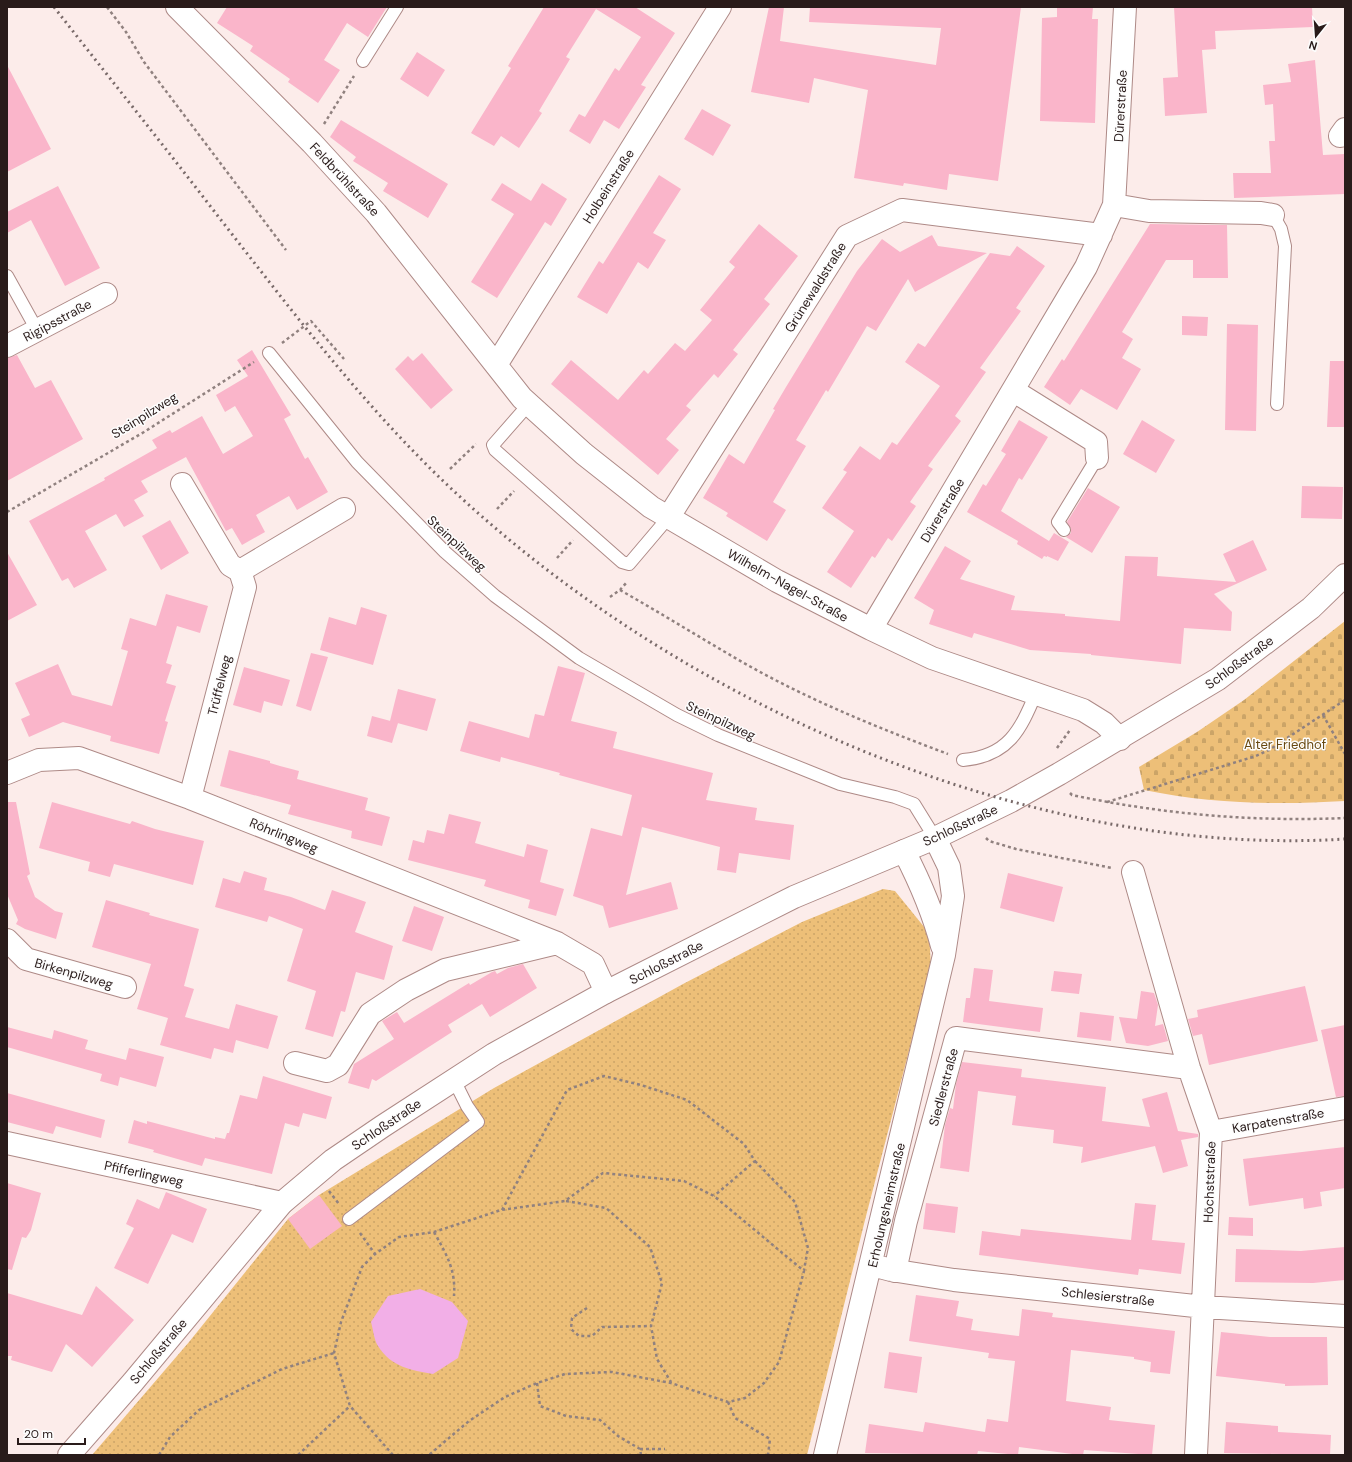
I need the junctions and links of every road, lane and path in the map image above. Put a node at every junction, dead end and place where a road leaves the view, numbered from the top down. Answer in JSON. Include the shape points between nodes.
{"nodes":[{"id":1,"x":107,"y":7,"type":"edge"},
{"id":2,"x":177,"y":7,"type":"edge"},
{"id":3,"x":397,"y":7,"type":"edge"},
{"id":4,"x":720,"y":7,"type":"edge"},
{"id":5,"x":1125,"y":7,"type":"edge"},
{"id":6,"x":363,"y":61,"type":"joint"},
{"id":7,"x":312,"y":143,"type":"junction"},
{"id":8,"x":1114,"y":205,"type":"junction"},
{"id":9,"x":1273,"y":215,"type":"joint"},
{"id":10,"x":1101,"y":234,"type":"junction"},
{"id":11,"x":286,"y":250,"type":"dead end"},
{"id":12,"x":7,"y":276,"type":"edge"},
{"id":13,"x":106,"y":294,"type":"dead end"},
{"id":14,"x":37,"y":330,"type":"junction"},
{"id":15,"x":7,"y":346,"type":"edge"},
{"id":16,"x":269,"y":353,"type":"junction"},
{"id":17,"x":344,"y":359,"type":"dead end"},
{"id":18,"x":496,"y":365,"type":"junction"},
{"id":19,"x":1014,"y":391,"type":"junction"},
{"id":20,"x":529,"y":404,"type":"junction"},
{"id":21,"x":1277,"y":404,"type":"dead end"},
{"id":22,"x":1097,"y":458,"type":"joint"},
{"id":23,"x":182,"y":484,"type":"dead end"},
{"id":24,"x":508,"y":497,"type":"dead end"},
{"id":25,"x":344,"y":509,"type":"dead end"},
{"id":26,"x":497,"y":509,"type":"dead end"},
{"id":27,"x":7,"y":512,"type":"edge"},
{"id":28,"x":668,"y":518,"type":"junction"},
{"id":29,"x":1064,"y":530,"type":"dead end"},
{"id":30,"x":565,"y":548,"type":"dead end"},
{"id":31,"x":556,"y":558,"type":"dead end"},
{"id":32,"x":240,"y":571,"type":"junction"},
{"id":33,"x":1345,"y":575,"type":"edge"},
{"id":34,"x":620,"y":590,"type":"dead end"},
{"id":35,"x":871,"y":629,"type":"junction"},
{"id":36,"x":1036,"y":693,"type":"junction"},
{"id":37,"x":1345,"y":700,"type":"edge"},
{"id":38,"x":1084,"y":710,"type":"junction"},
{"id":39,"x":1323,"y":715,"type":"junction"},
{"id":40,"x":1120,"y":739,"type":"junction"},
{"id":41,"x":1345,"y":754,"type":"edge"},
{"id":42,"x":963,"y":760,"type":"joint"},
{"id":43,"x":7,"y":773,"type":"edge"},
{"id":44,"x":1058,"y":774,"type":"junction"},
{"id":45,"x":190,"y":798,"type":"junction"},
{"id":46,"x":1106,"y":802,"type":"junction"},
{"id":47,"x":1345,"y":818,"type":"edge"},
{"id":48,"x":972,"y":820,"type":"junction"},
{"id":49,"x":935,"y":838,"type":"junction"},
{"id":50,"x":904,"y":851,"type":"junction"},
{"id":51,"x":1133,"y":872,"type":"joint"},
{"id":52,"x":7,"y":940,"type":"edge"},
{"id":53,"x":557,"y":943,"type":"junction"},
{"id":54,"x":944,"y":955,"type":"junction"},
{"id":55,"x":125,"y":987,"type":"dead end"},
{"id":56,"x":606,"y":992,"type":"junction"},
{"id":57,"x":295,"y":1063,"type":"dead end"},
{"id":58,"x":1188,"y":1068,"type":"junction"},
{"id":59,"x":454,"y":1080,"type":"junction"},
{"id":60,"x":1345,"y":1108,"type":"edge"},
{"id":61,"x":1211,"y":1132,"type":"junction"},
{"id":62,"x":7,"y":1143,"type":"edge"},
{"id":63,"x":755,"y":1161,"type":"junction"},
{"id":64,"x":714,"y":1196,"type":"junction"},
{"id":65,"x":565,"y":1201,"type":"junction"},
{"id":66,"x":282,"y":1203,"type":"junction"},
{"id":67,"x":502,"y":1210,"type":"junction"},
{"id":68,"x":349,"y":1219,"type":"dead end"},
{"id":69,"x":434,"y":1232,"type":"junction"},
{"id":70,"x":872,"y":1265,"type":"junction"},
{"id":71,"x":804,"y":1271,"type":"junction"},
{"id":72,"x":895,"y":1271,"type":"junction"},
{"id":73,"x":454,"y":1296,"type":"dead end"},
{"id":74,"x":1204,"y":1307,"type":"junction"},
{"id":75,"x":587,"y":1308,"type":"dead end"},
{"id":76,"x":1345,"y":1316,"type":"edge"},
{"id":77,"x":651,"y":1326,"type":"junction"},
{"id":78,"x":334,"y":1353,"type":"junction"},
{"id":79,"x":537,"y":1383,"type":"junction"},
{"id":80,"x":671,"y":1383,"type":"junction"},
{"id":81,"x":728,"y":1402,"type":"junction"},
{"id":82,"x":350,"y":1406,"type":"junction"},
{"id":83,"x":640,"y":1449,"type":"junction"},
{"id":84,"x":665,"y":1449,"type":"dead end"},
{"id":85,"x":68,"y":1455,"type":"edge"},
{"id":86,"x":159,"y":1455,"type":"edge"},
{"id":87,"x":298,"y":1455,"type":"edge"},
{"id":88,"x":394,"y":1455,"type":"edge"},
{"id":89,"x":429,"y":1455,"type":"edge"},
{"id":90,"x":641,"y":1455,"type":"edge"},
{"id":91,"x":768,"y":1455,"type":"edge"},
{"id":92,"x":825,"y":1455,"type":"edge"},
{"id":93,"x":1196,"y":1455,"type":"edge"}],
"edges":[{"from":1,"to":11,"type":"path","via":[[144,62]]},
{"from":2,"to":7,"type":"street","name":"Feldbrühlstraße"},
{"from":3,"to":6,"type":"lane"},
{"from":4,"to":18,"type":"street","name":"Holbeinstraße"},
{"from":5,"to":8,"type":"street","name":"Dürerstraße"},
{"from":6,"to":7,"type":"path"},
{"from":7,"to":18,"type":"street","name":"Feldbrühlstraße","via":[[376,213]]},
{"from":8,"to":9,"type":"street","via":[[1149,211]]},
{"from":8,"to":10,"type":"street","name":"Dürerstraße"},
{"from":9,"to":21,"type":"lane","via":[[1281,229],[1285,246]]},
{"from":10,"to":19,"type":"street","name":"Dürerstraße","via":[[1086,267]]},
{"from":10,"to":28,"type":"street","name":"Grünewaldstraße","via":[[902,210],[848,236]]},
{"from":12,"to":14,"type":"lane"},
{"from":13,"to":14,"type":"street","name":"Rigipsstraße"},
{"from":14,"to":15,"type":"street","name":"Rigipsstraße"},
{"from":16,"to":17,"type":"path","via":[[311,321]]},
{"from":16,"to":27,"type":"path","name":"Steinpilzweg","via":[[251,362],[144,432]]},
{"from":16,"to":49,"type":"lane","name":"Steinpilzweg","via":[[356,462],[424,532],[495,596],[579,658],[677,715],[718,735],[840,784],[914,804]]},
{"from":18,"to":20,"type":"street","name":"Wilhelm-Nagel-Straße"},
{"from":19,"to":22,"type":"street","via":[[1096,442]]},
{"from":19,"to":35,"type":"street","name":"Dürerstraße"},
{"from":20,"to":28,"type":"street","name":"Wilhelm-Nagel-Straße","via":[[609,474]]},
{"from":20,"to":28,"type":"lane","via":[[493,445],[494,450],[622,562],[629,564]]},
{"from":22,"to":29,"type":"lane","via":[[1058,522]]},
{"from":23,"to":32,"type":"street","via":[[230,565]]},
{"from":24,"to":26,"type":"path"},
{"from":25,"to":32,"type":"street"},
{"from":28,"to":35,"type":"street","name":"Wilhelm-Nagel-Straße","via":[[777,581]]},
{"from":30,"to":31,"type":"path"},
{"from":32,"to":45,"type":"street","name":"Trüffelweg","via":[[245,586]]},
{"from":33,"to":40,"type":"street","name":"Schloßstraße","via":[[1311,608],[1218,679]]},
{"from":34,"to":42,"type":"path","via":[[752,667],[824,704]]},
{"from":35,"to":36,"type":"street","name":"Wilhelm-Nagel-Straße","via":[[947,663]]},
{"from":36,"to":38,"type":"street","name":"Wilhelm-Nagel-Straße"},
{"from":36,"to":42,"type":"lane","via":[[1023,723],[1008,742],[994,753],[978,759]]},
{"from":37,"to":39,"type":"path"},
{"from":38,"to":40,"type":"street","name":"Wilhelm-Nagel-Straße","via":[[1104,723]]},
{"from":38,"to":44,"type":"path","via":[[1049,758]]},
{"from":39,"to":41,"type":"path"},
{"from":39,"to":46,"type":"path","via":[[1256,756]]},
{"from":40,"to":44,"type":"street","name":"Schloßstraße"},
{"from":43,"to":45,"type":"street","name":"Röhrlingweg","via":[[39,760],[79,758]]},
{"from":44,"to":46,"type":"path","via":[[1072,795]]},
{"from":44,"to":48,"type":"street","name":"Schloßstraße"},
{"from":45,"to":53,"type":"street","name":"Röhrlingweg"},
{"from":46,"to":47,"type":"path","via":[[1213,817]]},
{"from":48,"to":49,"type":"street","name":"Schloßstraße"},
{"from":48,"to":51,"type":"path","via":[[989,841],[1016,849]]},
{"from":49,"to":50,"type":"street","name":"Schloßstraße"},
{"from":49,"to":54,"type":"street","name":"Erholungsheimstraße","via":[[949,867],[953,896]]},
{"from":50,"to":54,"type":"street","name":"Erholungsheimstraße","via":[[925,892]]},
{"from":50,"to":56,"type":"street","name":"Schloßstraße","via":[[794,897]]},
{"from":51,"to":58,"type":"street","name":"Höchststraße"},
{"from":52,"to":55,"type":"street","name":"Birkenpilzweg","via":[[26,959]]},
{"from":53,"to":56,"type":"street","name":"Röhrlingweg","via":[[593,964]]},
{"from":53,"to":57,"type":"street","via":[[445,970],[406,990],[370,1014],[338,1065],[327,1071]]},
{"from":54,"to":70,"type":"street","name":"Erholungsheimstraße"},
{"from":56,"to":59,"type":"street","name":"Schloßstraße","via":[[494,1054]]},
{"from":58,"to":61,"type":"street","name":"Höchststraße"},
{"from":58,"to":72,"type":"street","name":"Siedlerstraße","via":[[956,1038],[906,1221]]},
{"from":59,"to":66,"type":"street","name":"Schloßstraße","via":[[333,1160]]},
{"from":59,"to":68,"type":"lane","via":[[478,1122]]},
{"from":60,"to":61,"type":"street","name":"Karpatenstraße"},
{"from":61,"to":74,"type":"street","name":"Höchststraße"},
{"from":62,"to":66,"type":"street","name":"Pfifferlingweg"},
{"from":63,"to":64,"type":"path"},
{"from":63,"to":67,"type":"path","via":[[744,1144],[687,1100],[604,1076],[567,1090]]},
{"from":63,"to":71,"type":"path","via":[[794,1202],[808,1248]]},
{"from":64,"to":65,"type":"path","via":[[684,1181],[603,1173]]},
{"from":64,"to":71,"type":"path"},
{"from":65,"to":67,"type":"path"},
{"from":65,"to":77,"type":"path","via":[[606,1208],[650,1246],[662,1283]]},
{"from":66,"to":85,"type":"street","name":"Schloßstraße","via":[[133,1382]]},
{"from":67,"to":69,"type":"path"},
{"from":69,"to":73,"type":"path","via":[[448,1257],[455,1281]]},
{"from":69,"to":78,"type":"path","via":[[399,1237],[374,1254],[362,1267],[341,1322]]},
{"from":70,"to":72,"type":"street","name":"Schlesierstraße"},
{"from":70,"to":92,"type":"street","name":"Erholungsheimstraße"},
{"from":71,"to":81,"type":"path","via":[[779,1362],[764,1383],[745,1398]]},
{"from":72,"to":74,"type":"street","name":"Schlesierstraße","via":[[954,1280]]},
{"from":74,"to":76,"type":"street","name":"Schlesierstraße"},
{"from":74,"to":93,"type":"street","name":"Höchststraße"},
{"from":75,"to":77,"type":"path","via":[[572,1318],[571,1329],[579,1336],[592,1336],[602,1327]]},
{"from":77,"to":80,"type":"path","via":[[657,1359]]},
{"from":78,"to":82,"type":"path"},
{"from":78,"to":86,"type":"path","via":[[282,1368],[199,1410],[170,1437]]},
{"from":79,"to":80,"type":"path","via":[[565,1374],[612,1372]]},
{"from":79,"to":83,"type":"path","via":[[540,1406],[566,1416],[600,1420],[618,1436]]},
{"from":79,"to":89,"type":"path","via":[[505,1397],[469,1421]]},
{"from":80,"to":81,"type":"path"},
{"from":81,"to":91,"type":"path","via":[[735,1418],[770,1439]]},
{"from":82,"to":87,"type":"path"},
{"from":82,"to":88,"type":"path"},
{"from":83,"to":84,"type":"path"},
{"from":83,"to":90,"type":"path"}]}
